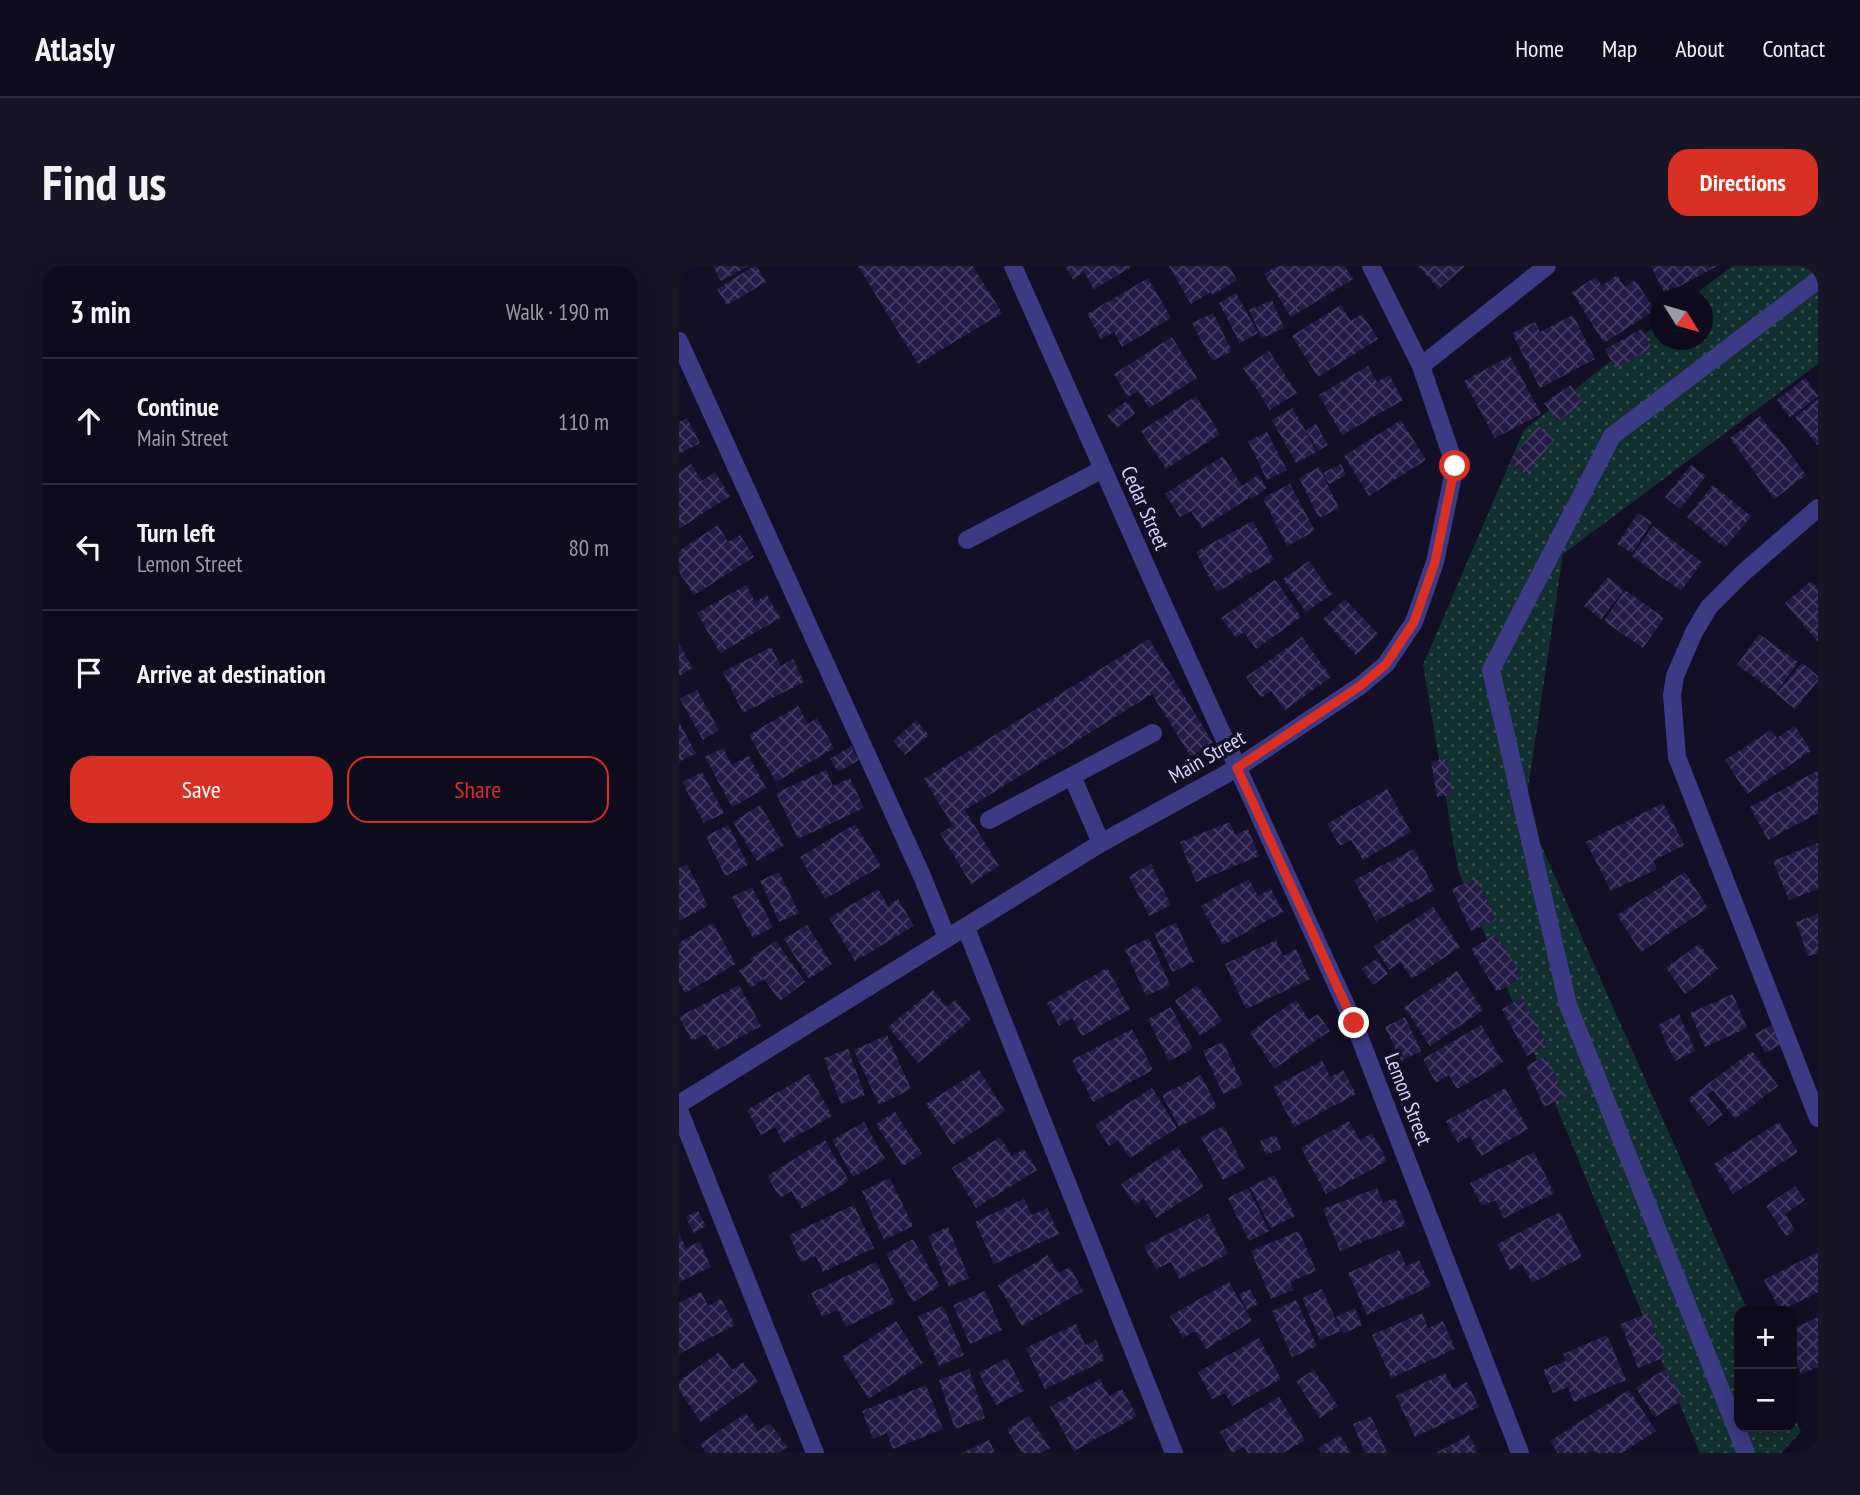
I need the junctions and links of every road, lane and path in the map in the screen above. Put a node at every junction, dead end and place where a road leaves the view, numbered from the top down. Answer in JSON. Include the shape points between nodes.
{"nodes":[{"id":1,"x":1013,"y":266,"type":"edge"},
{"id":2,"x":1371,"y":266,"type":"edge"},
{"id":3,"x":1547,"y":266,"type":"edge"},
{"id":4,"x":1818,"y":279,"type":"edge"},
{"id":5,"x":679,"y":341,"type":"edge"},
{"id":6,"x":1421,"y":366,"type":"junction"},
{"id":7,"x":1103,"y":469,"type":"junction"},
{"id":8,"x":1818,"y":508,"type":"edge"},
{"id":9,"x":967,"y":540,"type":"dead end"},
{"id":10,"x":1153,"y":733,"type":"dead end"},
{"id":11,"x":1237,"y":768,"type":"junction"},
{"id":12,"x":1072,"y":776,"type":"junction"},
{"id":13,"x":989,"y":820,"type":"dead end"},
{"id":14,"x":1101,"y":843,"type":"junction"},
{"id":15,"x":966,"y":928,"type":"junction"},
{"id":16,"x":947,"y":938,"type":"junction"},
{"id":17,"x":679,"y":1104,"type":"edge"},
{"id":18,"x":679,"y":1110,"type":"edge"},
{"id":19,"x":1818,"y":1118,"type":"edge"},
{"id":20,"x":815,"y":1453,"type":"edge"},
{"id":21,"x":1174,"y":1453,"type":"edge"},
{"id":22,"x":1520,"y":1453,"type":"edge"},
{"id":23,"x":1746,"y":1453,"type":"edge"}],
"edges":[{"from":1,"to":7,"type":"street","name":"Cedar Street"},
{"from":2,"to":6,"type":"street","name":"Main Street"},
{"from":3,"to":6,"type":"street"},
{"from":4,"to":23,"type":"street","via":[[1612,436],[1491,670],[1567,1005]]},
{"from":5,"to":16,"type":"street"},
{"from":6,"to":11,"type":"street","name":"Main Street","via":[[1455,466],[1435,562],[1414,622],[1386,664],[1360,686]]},
{"from":7,"to":9,"type":"street"},
{"from":7,"to":11,"type":"street","name":"Cedar Street"},
{"from":8,"to":19,"type":"street","via":[[1709,607],[1675,676],[1672,695],[1677,757]]},
{"from":10,"to":12,"type":"street"},
{"from":11,"to":14,"type":"street","name":"Main Street"},
{"from":11,"to":22,"type":"street","name":"Lemon Street","via":[[1354,1023]]},
{"from":12,"to":13,"type":"street"},
{"from":12,"to":14,"type":"street"},
{"from":14,"to":15,"type":"street","name":"Main Street"},
{"from":15,"to":16,"type":"street","name":"Main Street"},
{"from":15,"to":21,"type":"street"},
{"from":16,"to":17,"type":"street","name":"Main Street"},
{"from":18,"to":20,"type":"street"}]}
